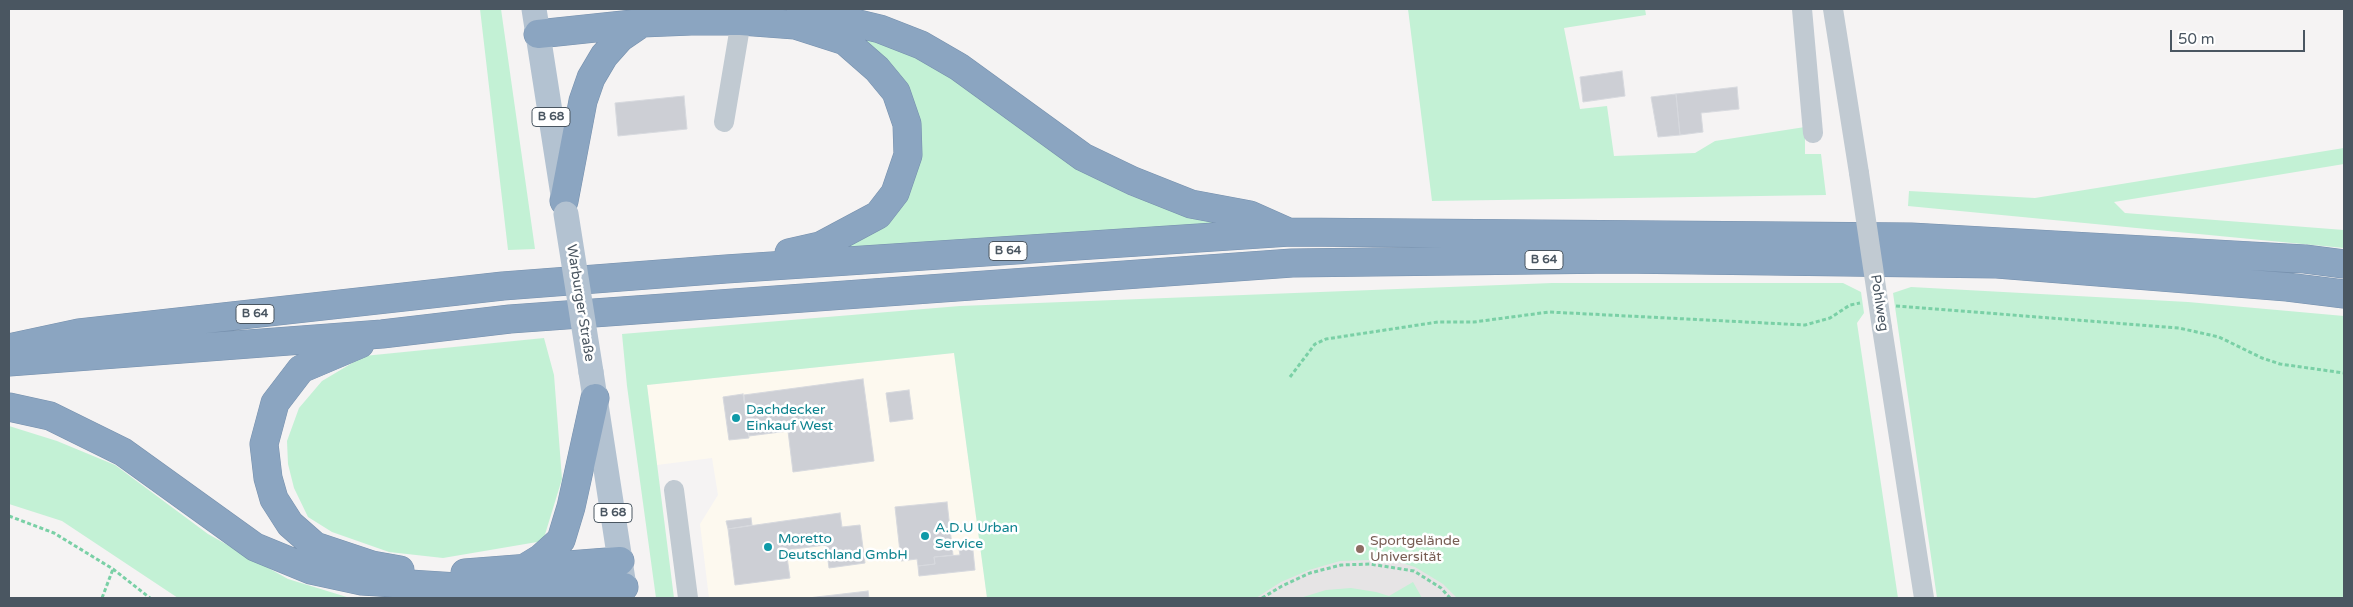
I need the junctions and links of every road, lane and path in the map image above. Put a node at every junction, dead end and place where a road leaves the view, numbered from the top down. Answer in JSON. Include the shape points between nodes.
{"nodes":[{"id":1,"x":791,"y":9,"type":"edge"},
{"id":2,"x":1802,"y":9,"type":"edge"},
{"id":3,"x":1833,"y":9,"type":"edge"},
{"id":4,"x":536,"y":21,"type":"edge"},
{"id":5,"x":741,"y":21,"type":"junction"},
{"id":6,"x":642,"y":24,"type":"junction"},
{"id":7,"x":724,"y":122,"type":"dead end"},
{"id":8,"x":1813,"y":133,"type":"dead end"},
{"id":9,"x":565,"y":208,"type":"junction"},
{"id":10,"x":1290,"y":232,"type":"junction"},
{"id":11,"x":2344,"y":264,"type":"edge"},
{"id":12,"x":726,"y":269,"type":"junction"},
{"id":13,"x":2344,"y":294,"type":"edge"},
{"id":14,"x":1862,"y":302,"type":"dead end"},
{"id":15,"x":1891,"y":305,"type":"dead end"},
{"id":16,"x":382,"y":334,"type":"junction"},
{"id":17,"x":9,"y":348,"type":"edge"},
{"id":18,"x":9,"y":362,"type":"edge"},
{"id":19,"x":2344,"y":373,"type":"edge"},
{"id":20,"x":1290,"y":377,"type":"dead end"},
{"id":21,"x":593,"y":385,"type":"junction"},
{"id":22,"x":9,"y":407,"type":"edge"},
{"id":23,"x":674,"y":490,"type":"dead end"},
{"id":24,"x":9,"y":516,"type":"edge"},
{"id":25,"x":112,"y":569,"type":"junction"},
{"id":26,"x":623,"y":582,"type":"edge"},
{"id":27,"x":527,"y":586,"type":"edge"},
{"id":28,"x":102,"y":598,"type":"edge"},
{"id":29,"x":150,"y":598,"type":"edge"},
{"id":30,"x":688,"y":598,"type":"edge"},
{"id":31,"x":1262,"y":598,"type":"edge"},
{"id":32,"x":1450,"y":598,"type":"edge"},
{"id":33,"x":1924,"y":598,"type":"edge"}],
"edges":[{"from":1,"to":10,"type":"highway","via":[[807,10],[880,30],[921,46],[959,67],[1083,157],[1133,182],[1192,204],[1250,215]]},
{"from":2,"to":8,"type":"street"},
{"from":3,"to":33,"type":"street","name":"Pohlweg","bridge":true},
{"from":4,"to":6,"type":"highway"},
{"from":4,"to":9,"type":"main road","name":"Warburger Straße","number":"B 68"},
{"from":5,"to":6,"type":"highway"},
{"from":5,"to":7,"type":"street"},
{"from":5,"to":12,"type":"highway","via":[[795,26],[844,41],[877,69],[896,92],[907,124],[908,155],[895,193],[878,216],[820,246]]},
{"from":6,"to":9,"type":"highway","via":[[620,38],[591,78],[583,101]]},
{"from":9,"to":21,"type":"main road","name":"Warburger Straße","number":"B 68","bridge":true},
{"from":10,"to":11,"type":"highway","number":"B 64","via":[[1911,237]]},
{"from":10,"to":12,"type":"highway","number":"B 64"},
{"from":12,"to":17,"type":"highway","number":"B 64","via":[[503,286],[385,299],[79,333]]},
{"from":13,"to":16,"type":"highway","number":"B 64","via":[[1996,264],[1618,259],[1292,263],[510,319]]},
{"from":14,"to":20,"type":"path","via":[[1850,305],[1830,318],[1805,325],[1549,312],[1474,322],[1438,322],[1326,339],[1315,344]]},
{"from":15,"to":19,"type":"path","via":[[2179,328],[2219,337],[2280,364]]},
{"from":16,"to":18,"type":"highway","number":"B 64"},
{"from":16,"to":27,"type":"highway","via":[[302,368],[275,403],[264,444],[274,499],[290,524],[315,546],[372,565],[429,576]]},
{"from":21,"to":26,"type":"main road","name":"Warburger Straße","number":"B 68"},
{"from":21,"to":27,"type":"highway","via":[[571,507],[561,540],[541,558]]},
{"from":22,"to":27,"type":"highway","via":[[50,416],[122,452],[255,547],[311,570],[362,581]]},
{"from":23,"to":30,"type":"street"},
{"from":24,"to":25,"type":"path","via":[[54,533]]},
{"from":25,"to":28,"type":"path"},
{"from":25,"to":29,"type":"path"},
{"from":26,"to":27,"type":"highway"},
{"from":31,"to":32,"type":"path","via":[[1310,574],[1341,565],[1370,564],[1414,571],[1441,588]]}]}
